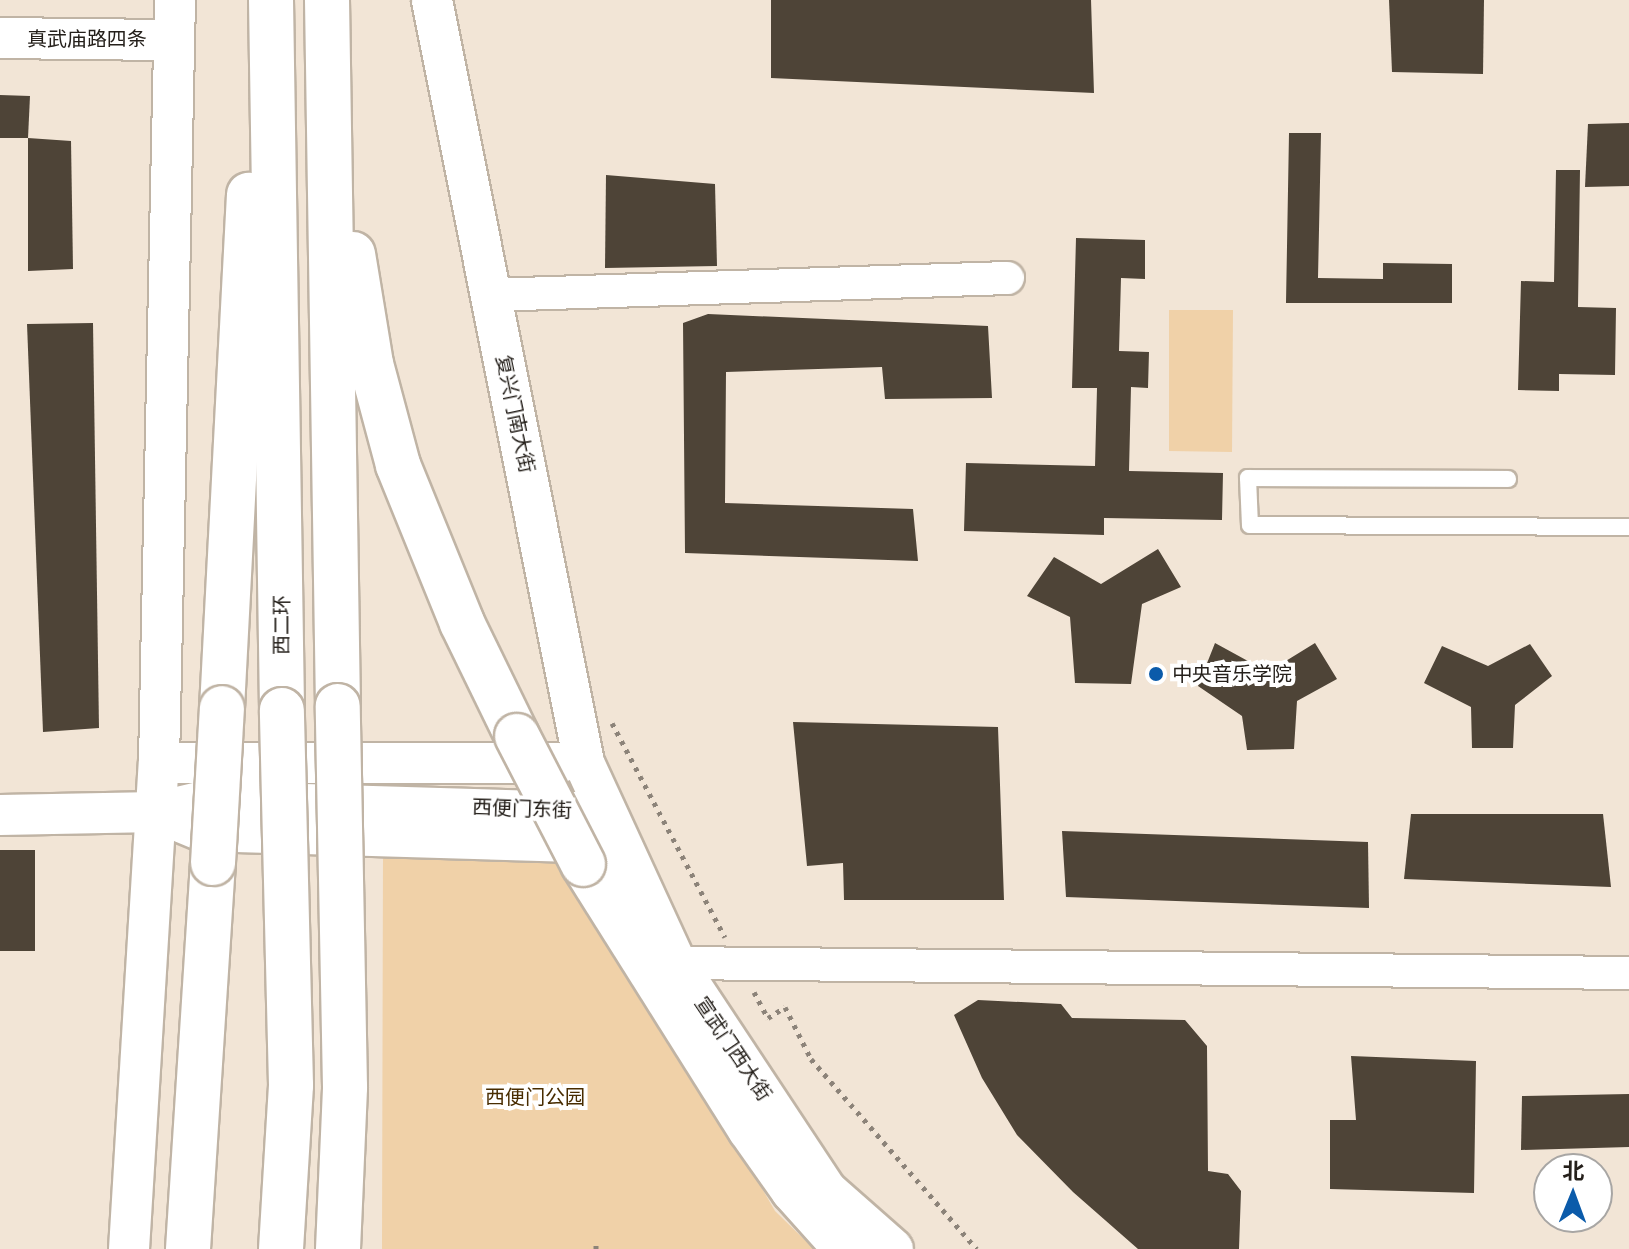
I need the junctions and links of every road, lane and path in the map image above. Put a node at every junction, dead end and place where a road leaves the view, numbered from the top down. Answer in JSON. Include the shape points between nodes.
{"nodes":[{"id":1,"x":175,"y":0,"type":"edge"},
{"id":2,"x":327,"y":0,"type":"edge"},
{"id":3,"x":432,"y":0,"type":"edge"},
{"id":4,"x":271,"y":19,"type":"edge"},
{"id":5,"x":0,"y":38,"type":"edge"},
{"id":6,"x":174,"y":40,"type":"junction"},
{"id":7,"x":328,"y":106,"type":"junction"},
{"id":8,"x":1008,"y":278,"type":"dead end"},
{"id":9,"x":490,"y":295,"type":"junction"},
{"id":10,"x":1508,"y":479,"type":"dead end"},
{"id":11,"x":1629,"y":527,"type":"edge"},
{"id":12,"x":608,"y":717,"type":"dead end"},
{"id":13,"x":159,"y":763,"type":"junction"},
{"id":14,"x":584,"y":763,"type":"junction"},
{"id":15,"x":157,"y":812,"type":"junction"},
{"id":16,"x":0,"y":815,"type":"edge"},
{"id":17,"x":613,"y":823,"type":"junction"},
{"id":18,"x":676,"y":963,"type":"junction"},
{"id":19,"x":739,"y":964,"type":"junction"},
{"id":20,"x":1629,"y":973,"type":"edge"},
{"id":21,"x":129,"y":1249,"type":"edge"},
{"id":22,"x":188,"y":1249,"type":"edge"},
{"id":23,"x":281,"y":1249,"type":"edge"},
{"id":24,"x":338,"y":1249,"type":"edge"},
{"id":25,"x":846,"y":1249,"type":"edge"},
{"id":26,"x":893,"y":1249,"type":"edge"},
{"id":27,"x":977,"y":1249,"type":"edge"}],
"edges":[{"from":1,"to":6,"type":"street"},
{"from":2,"to":7,"type":"highway"},
{"from":3,"to":9,"type":"street","name":"复兴门南大街"},
{"from":4,"to":22,"type":"highway","bridge":true,"via":[[250,183]]},
{"from":4,"to":23,"type":"highway","name":"西二环","bridge":true,"via":[[291,1085]]},
{"from":5,"to":6,"type":"street","name":"真武庙路四条"},
{"from":6,"to":13,"type":"street"},
{"from":7,"to":24,"type":"highway","bridge":true,"via":[[345,1087]]},
{"from":7,"to":25,"type":"highway","bridge":true,"via":[[371,364],[398,465],[462,623],[583,864],[750,1129],[793,1190]]},
{"from":8,"to":9,"type":"street"},
{"from":9,"to":14,"type":"street","name":"复兴门南大街"},
{"from":10,"to":11,"type":"lane","via":[[1248,478],[1250,525]]},
{"from":12,"to":19,"type":"path"},
{"from":13,"to":14,"type":"street"},
{"from":13,"to":15,"type":"street"},
{"from":14,"to":17,"type":"street","name":"复兴门南大街"},
{"from":15,"to":16,"type":"street","name":"西便门东街"},
{"from":15,"to":17,"type":"street","name":"西便门东街","via":[[203,801],[578,810]]},
{"from":15,"to":21,"type":"street"},
{"from":17,"to":18,"type":"street","name":"宣武门西大街"},
{"from":18,"to":19,"type":"street"},
{"from":18,"to":26,"type":"street","name":"宣武门西大街","via":[[826,1190]]},
{"from":19,"to":20,"type":"street"},
{"from":19,"to":27,"type":"path","via":[[768,1018],[785,1007],[811,1059]]}]}
